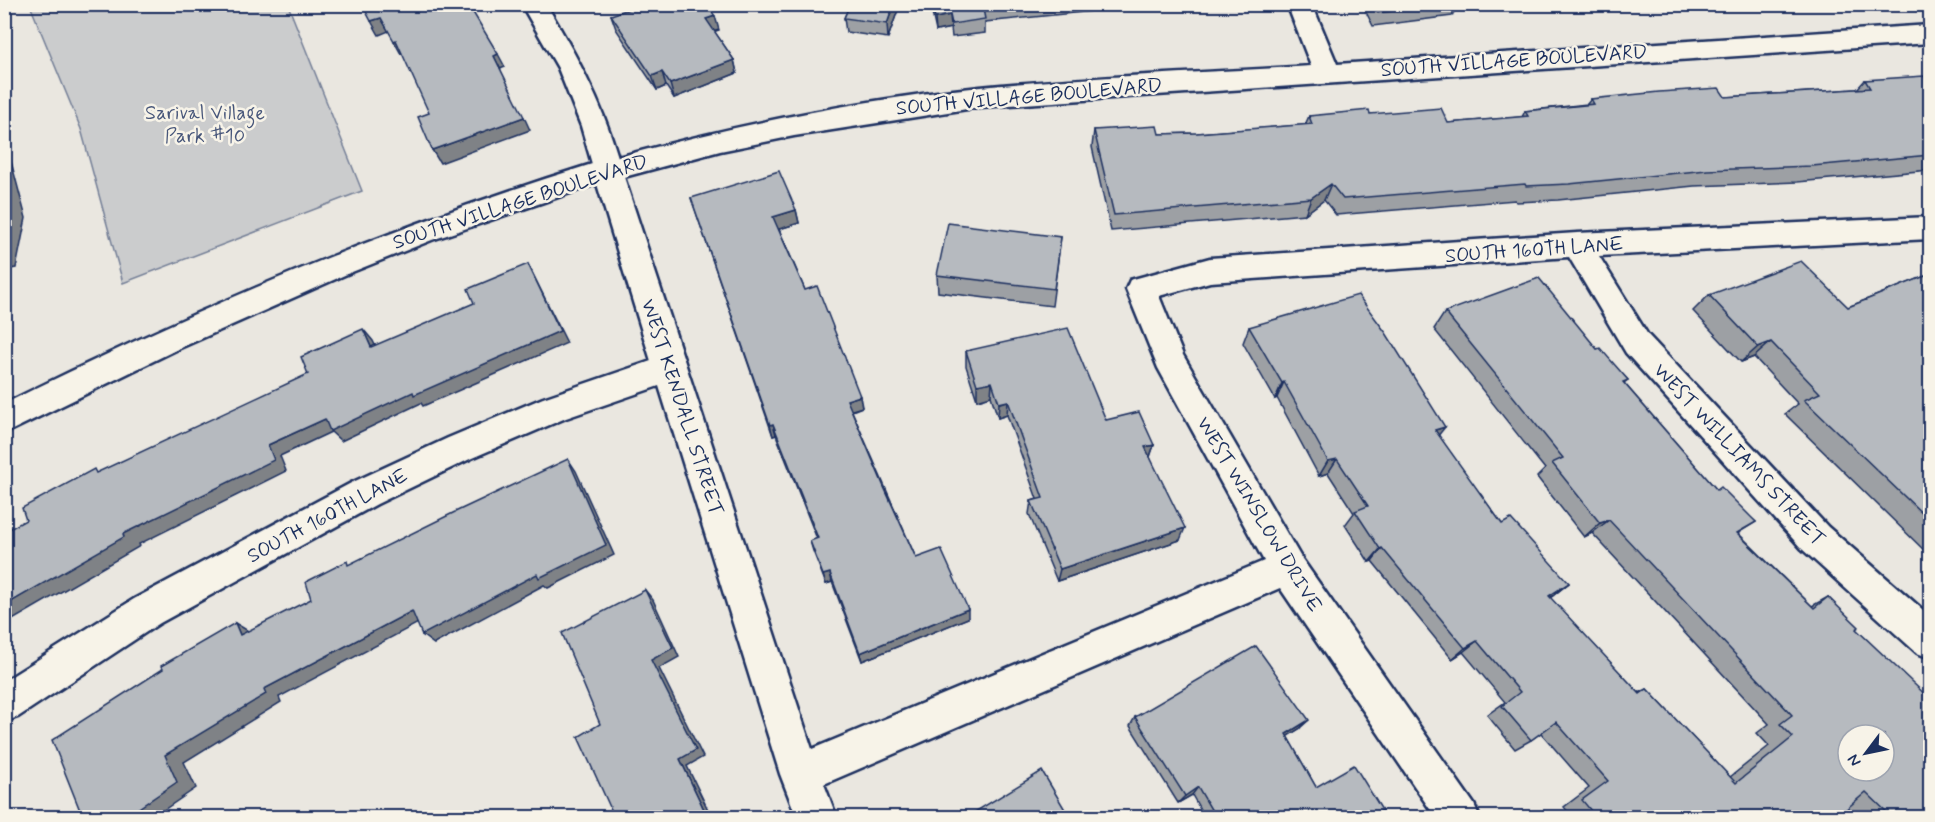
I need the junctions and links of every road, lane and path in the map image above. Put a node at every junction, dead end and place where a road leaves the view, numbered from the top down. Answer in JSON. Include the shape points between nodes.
{"nodes":[{"id":1,"x":533,"y":4,"type":"edge"},
{"id":2,"x":1299,"y":4,"type":"edge"},
{"id":3,"x":1930,"y":34,"type":"edge"},
{"id":4,"x":1327,"y":72,"type":"junction"},
{"id":5,"x":609,"y":170,"type":"junction"},
{"id":6,"x":1930,"y":228,"type":"edge"},
{"id":7,"x":1577,"y":245,"type":"junction"},
{"id":8,"x":1141,"y":289,"type":"joint"},
{"id":9,"x":670,"y":368,"type":"junction"},
{"id":10,"x":4,"y":420,"type":"edge"},
{"id":11,"x":1287,"y":568,"type":"junction"},
{"id":12,"x":1930,"y":640,"type":"edge"},
{"id":13,"x":4,"y":703,"type":"edge"},
{"id":14,"x":800,"y":774,"type":"junction"},
{"id":15,"x":817,"y":818,"type":"edge"},
{"id":16,"x":1460,"y":818,"type":"edge"}],
"edges":[{"from":1,"to":5,"type":"street","name":"WEST KENDALL STREET","via":[[571,68]]},
{"from":2,"to":4,"type":"street"},
{"from":3,"to":4,"type":"street","name":"SOUTH VILLAGE BOULEVARD"},
{"from":4,"to":5,"type":"street","name":"SOUTH VILLAGE BOULEVARD","via":[[1062,90],[897,108],[751,134]]},
{"from":5,"to":9,"type":"street","name":"WEST KENDALL STREET"},
{"from":5,"to":10,"type":"street","name":"SOUTH VILLAGE BOULEVARD","via":[[479,210],[329,266],[163,339]]},
{"from":6,"to":7,"type":"street","name":"SOUTH 160TH LANE"},
{"from":7,"to":8,"type":"street","name":"SOUTH 160TH LANE","via":[[1210,270]]},
{"from":7,"to":12,"type":"street","name":"WEST WILLIAMS STREET","via":[[1636,344],[1815,538]]},
{"from":8,"to":11,"type":"street","name":"WEST WINSLOW DRIVE","via":[[1169,359]]},
{"from":9,"to":13,"type":"street","name":"SOUTH 160TH LANE","via":[[544,413],[365,493],[147,611]]},
{"from":9,"to":14,"type":"street","name":"WEST KENDALL STREET"},
{"from":11,"to":14,"type":"street"},
{"from":11,"to":16,"type":"street","name":"WEST WINSLOW DRIVE"},
{"from":14,"to":15,"type":"street","name":"WEST KENDALL STREET"}]}
